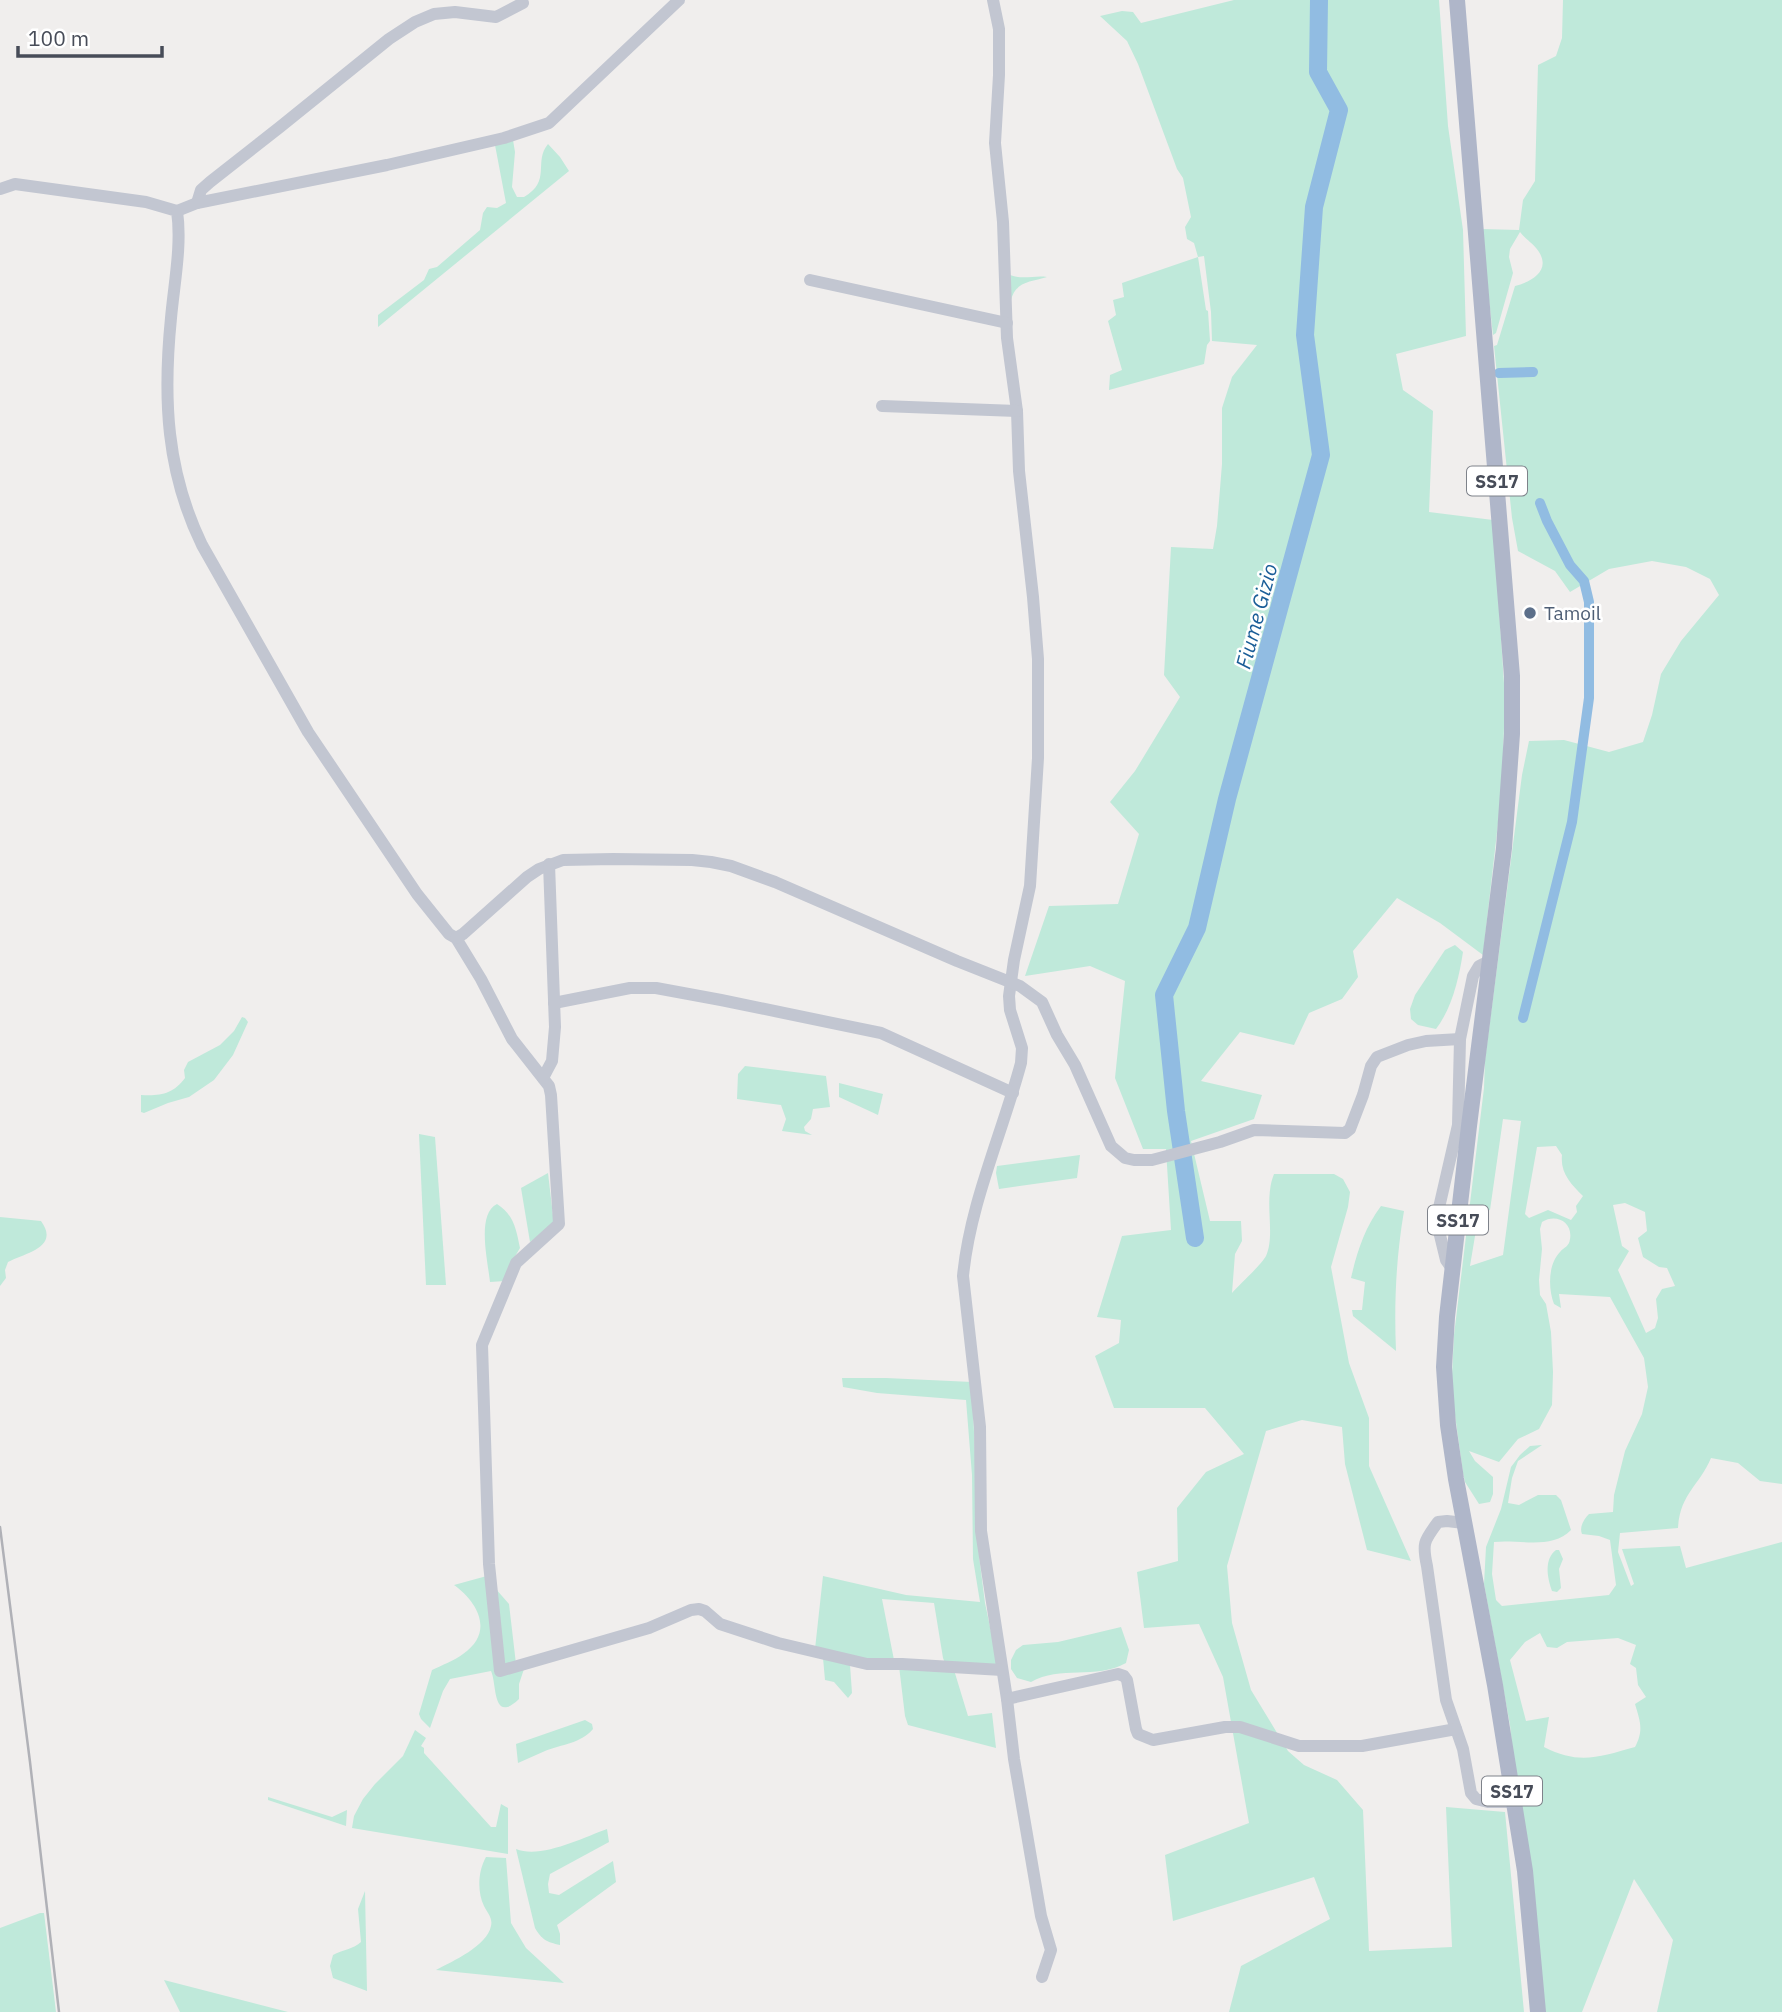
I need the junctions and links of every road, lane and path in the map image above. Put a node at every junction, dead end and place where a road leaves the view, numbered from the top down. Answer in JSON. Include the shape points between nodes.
{"nodes":[{"id":1,"x":679,"y":0,"type":"edge"},
{"id":2,"x":993,"y":0,"type":"edge"},
{"id":3,"x":1457,"y":0,"type":"edge"},
{"id":4,"x":523,"y":4,"type":"dead end"},
{"id":5,"x":0,"y":188,"type":"edge"},
{"id":6,"x":197,"y":203,"type":"junction"},
{"id":7,"x":177,"y":211,"type":"junction"},
{"id":8,"x":810,"y":280,"type":"dead end"},
{"id":9,"x":1007,"y":323,"type":"junction"},
{"id":10,"x":882,"y":406,"type":"dead end"},
{"id":11,"x":1017,"y":411,"type":"junction"},
{"id":12,"x":549,"y":864,"type":"junction"},
{"id":13,"x":456,"y":938,"type":"junction"},
{"id":14,"x":1489,"y":961,"type":"junction"},
{"id":15,"x":1011,"y":982,"type":"junction"},
{"id":16,"x":554,"y":1003,"type":"junction"},
{"id":17,"x":1460,"y":1039,"type":"junction"},
{"id":18,"x":543,"y":1079,"type":"junction"},
{"id":19,"x":1013,"y":1093,"type":"junction"},
{"id":20,"x":1463,"y":1126,"type":"junction"},
{"id":21,"x":1464,"y":1523,"type":"junction"},
{"id":22,"x":1002,"y":1670,"type":"junction"},
{"id":23,"x":1007,"y":1699,"type":"junction"},
{"id":24,"x":1456,"y":1729,"type":"junction"},
{"id":25,"x":1514,"y":1802,"type":"junction"},
{"id":26,"x":1042,"y":1977,"type":"dead end"},
{"id":27,"x":1538,"y":2012,"type":"edge"}],
"edges":[{"from":1,"to":6,"type":"street","via":[[549,123],[426,156]]},
{"from":2,"to":9,"type":"street","via":[[999,29],[995,143]]},
{"from":3,"to":14,"type":"main road","number":"SS17","via":[[1491,338],[1512,676],[1504,848]]},
{"from":4,"to":6,"type":"street","via":[[496,17],[444,13],[415,22],[210,181]]},
{"from":5,"to":7,"type":"street","via":[[15,184],[146,202]]},
{"from":6,"to":7,"type":"street"},
{"from":7,"to":13,"type":"street","via":[[166,394],[179,489],[191,522],[308,732],[416,894]]},
{"from":8,"to":9,"type":"street"},
{"from":9,"to":11,"type":"street"},
{"from":10,"to":11,"type":"street"},
{"from":11,"to":15,"type":"street","via":[[1038,659],[1038,758],[1030,886]]},
{"from":12,"to":13,"type":"street","via":[[527,877]]},
{"from":12,"to":15,"type":"street","via":[[613,859],[692,860],[731,866]]},
{"from":12,"to":16,"type":"street"},
{"from":13,"to":18,"type":"street","via":[[512,1039]]},
{"from":14,"to":17,"type":"street","via":[[1473,976]]},
{"from":14,"to":20,"type":"main road","number":"SS17"},
{"from":15,"to":17,"type":"street","via":[[1042,1002],[1111,1146],[1135,1160],[1172,1155],[1254,1130],[1345,1133],[1377,1057],[1426,1041]]},
{"from":15,"to":19,"type":"street","via":[[1010,1010],[1022,1048]]},
{"from":16,"to":18,"type":"street","via":[[552,1061]]},
{"from":16,"to":19,"type":"street","via":[[630,988],[721,1000],[881,1033]]},
{"from":17,"to":20,"type":"street"},
{"from":18,"to":22,"type":"street","via":[[551,1095],[559,1224],[516,1263],[482,1345],[489,1564],[500,1671],[699,1609],[720,1624],[778,1643],[867,1664]]},
{"from":19,"to":22,"type":"street","via":[[965,1252],[963,1276],[980,1427],[981,1531]]},
{"from":20,"to":21,"type":"main road","number":"SS17","via":[[1444,1367]]},
{"from":21,"to":24,"type":"street","via":[[1438,1522],[1423,1549],[1441,1673]]},
{"from":21,"to":25,"type":"main road","number":"SS17"},
{"from":22,"to":23,"type":"street"},
{"from":23,"to":24,"type":"street","via":[[1118,1674],[1127,1680],[1138,1734],[1153,1740],[1240,1727],[1299,1746],[1362,1746]]},
{"from":23,"to":26,"type":"street","via":[[1041,1916],[1051,1950]]},
{"from":24,"to":25,"type":"street","via":[[1471,1793],[1488,1802]]},
{"from":25,"to":27,"type":"main road","number":"SS17"}]}
